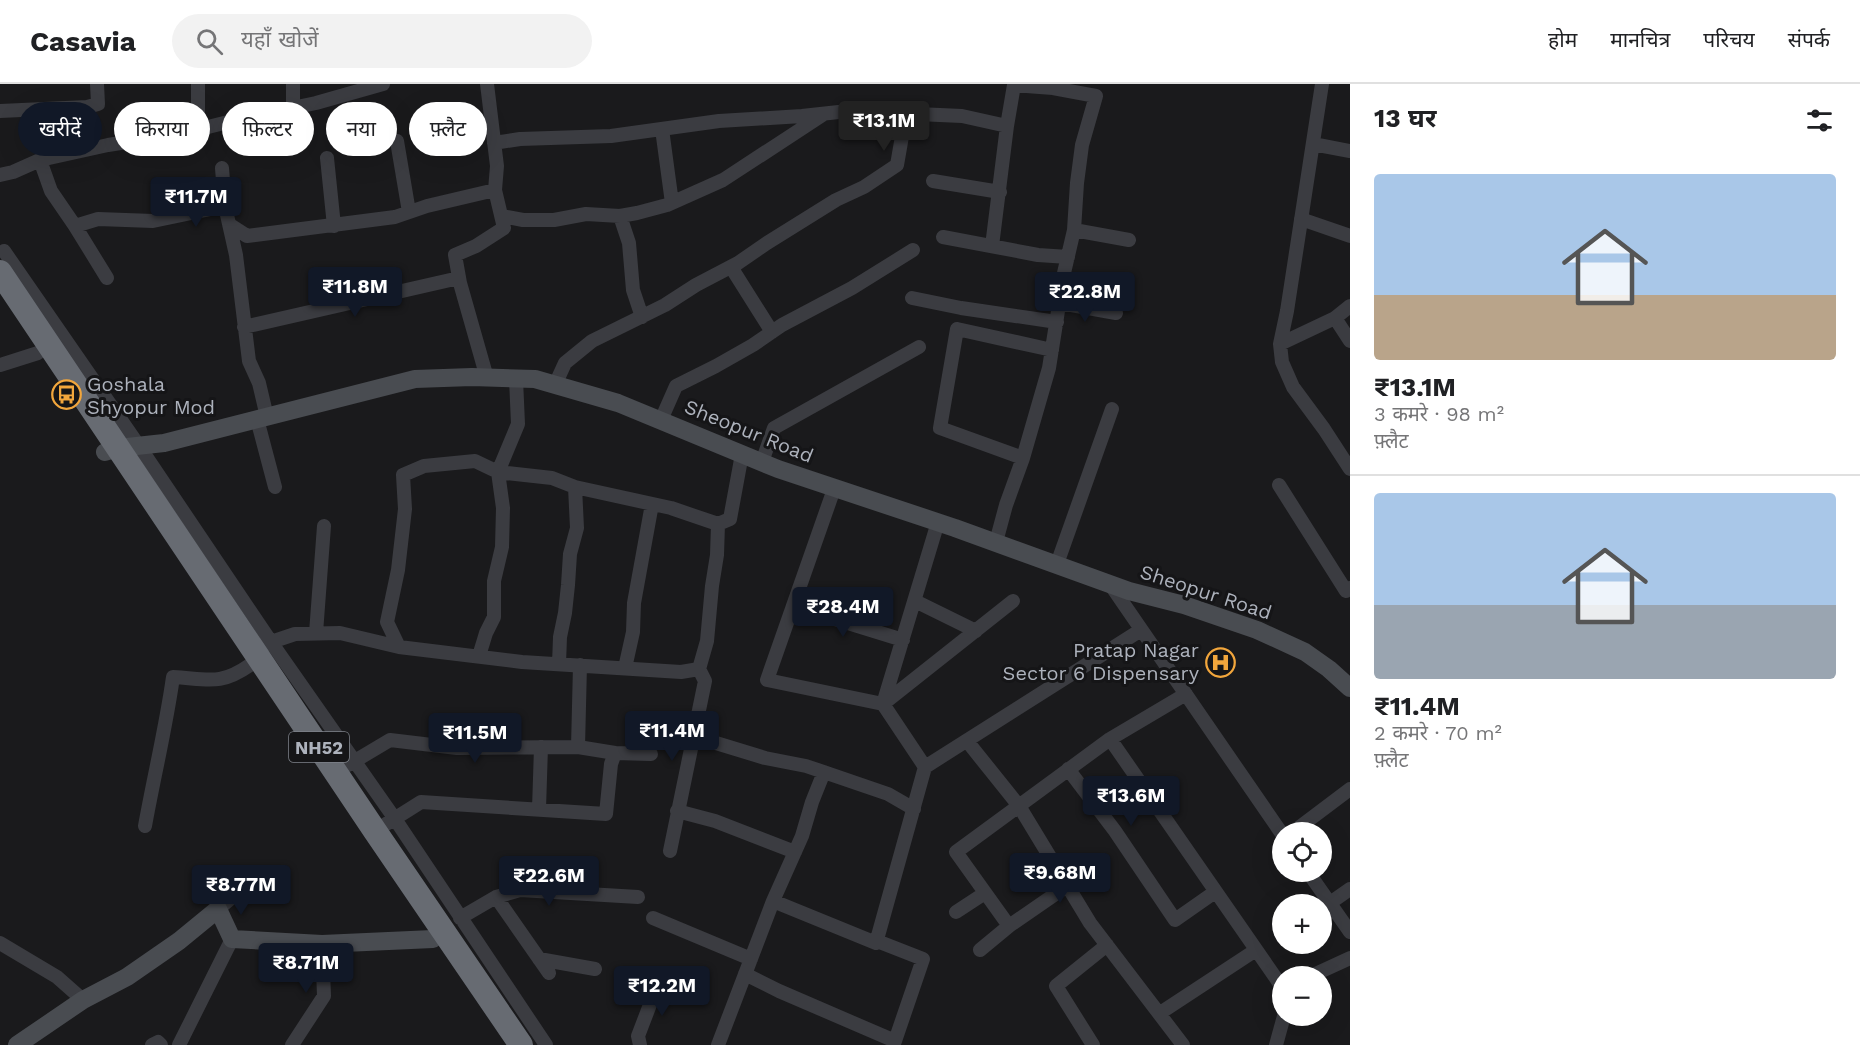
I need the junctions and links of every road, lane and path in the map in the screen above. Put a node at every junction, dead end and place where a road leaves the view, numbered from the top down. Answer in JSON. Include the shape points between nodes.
{"nodes":[{"id":1,"x":97,"y":84,"type":"edge"},
{"id":2,"x":198,"y":84,"type":"edge"},
{"id":3,"x":293,"y":84,"type":"edge"},
{"id":4,"x":487,"y":84,"type":"edge"},
{"id":5,"x":1322,"y":84,"type":"edge"},
{"id":6,"x":378,"y":85,"type":"edge"},
{"id":7,"x":198,"y":102,"type":"edge"},
{"id":8,"x":293,"y":102,"type":"edge"},
{"id":9,"x":314,"y":102,"type":"edge"},
{"id":10,"x":0,"y":111,"type":"edge"},
{"id":11,"x":825,"y":113,"type":"junction"},
{"id":12,"x":893,"y":113,"type":"junction"},
{"id":13,"x":1007,"y":126,"type":"junction"},
{"id":14,"x":662,"y":129,"type":"junction"},
{"id":15,"x":397,"y":141,"type":"dead end"},
{"id":16,"x":494,"y":143,"type":"junction"},
{"id":17,"x":114,"y":144,"type":"edge"},
{"id":18,"x":1312,"y":144,"type":"junction"},
{"id":19,"x":1350,"y":151,"type":"edge"},
{"id":20,"x":327,"y":158,"type":"dead end"},
{"id":21,"x":40,"y":160,"type":"junction"},
{"id":22,"x":222,"y":168,"type":"dead end"},
{"id":23,"x":0,"y":175,"type":"edge"},
{"id":24,"x":933,"y":181,"type":"dead end"},
{"id":25,"x":495,"y":190,"type":"junction"},
{"id":26,"x":1000,"y":192,"type":"junction"},
{"id":27,"x":672,"y":203,"type":"junction"},
{"id":28,"x":225,"y":207,"type":"junction"},
{"id":29,"x":409,"y":212,"type":"junction"},
{"id":30,"x":502,"y":216,"type":"junction"},
{"id":31,"x":620,"y":216,"type":"junction"},
{"id":32,"x":1301,"y":219,"type":"junction"},
{"id":33,"x":230,"y":225,"type":"junction"},
{"id":34,"x":75,"y":226,"type":"junction"},
{"id":35,"x":334,"y":226,"type":"junction"},
{"id":36,"x":1074,"y":230,"type":"junction"},
{"id":37,"x":1350,"y":236,"type":"edge"},
{"id":38,"x":943,"y":237,"type":"dead end"},
{"id":39,"x":1129,"y":240,"type":"dead end"},
{"id":40,"x":992,"y":246,"type":"junction"},
{"id":41,"x":913,"y":250,"type":"dead end"},
{"id":42,"x":1068,"y":257,"type":"junction"},
{"id":43,"x":2,"y":261,"type":"edge"},
{"id":44,"x":730,"y":267,"type":"junction"},
{"id":45,"x":107,"y":278,"type":"dead end"},
{"id":46,"x":459,"y":278,"type":"junction"},
{"id":47,"x":912,"y":298,"type":"dead end"},
{"id":48,"x":0,"y":300,"type":"edge"},
{"id":49,"x":1060,"y":303,"type":"junction"},
{"id":50,"x":1350,"y":306,"type":"edge"},
{"id":51,"x":1116,"y":313,"type":"dead end"},
{"id":52,"x":642,"y":317,"type":"junction"},
{"id":53,"x":1335,"y":318,"type":"junction"},
{"id":54,"x":1057,"y":322,"type":"junction"},
{"id":55,"x":244,"y":327,"type":"junction"},
{"id":56,"x":772,"y":332,"type":"junction"},
{"id":57,"x":1350,"y":342,"type":"edge"},
{"id":58,"x":1280,"y":344,"type":"junction"},
{"id":59,"x":919,"y":347,"type":"dead end"},
{"id":60,"x":1052,"y":350,"type":"junction"},
{"id":61,"x":38,"y":353,"type":"junction"},
{"id":62,"x":0,"y":365,"type":"edge"},
{"id":63,"x":487,"y":378,"type":"junction"},
{"id":64,"x":516,"y":379,"type":"junction"},
{"id":65,"x":555,"y":385,"type":"junction"},
{"id":66,"x":1112,"y":409,"type":"dead end"},
{"id":67,"x":262,"y":418,"type":"junction"},
{"id":68,"x":661,"y":420,"type":"junction"},
{"id":69,"x":121,"y":449,"type":"junction"},
{"id":70,"x":742,"y":454,"type":"junction"},
{"id":71,"x":1023,"y":458,"type":"junction"},
{"id":72,"x":762,"y":462,"type":"junction"},
{"id":73,"x":1350,"y":469,"type":"edge"},
{"id":74,"x":498,"y":472,"type":"junction"},
{"id":75,"x":1279,"y":485,"type":"dead end"},
{"id":76,"x":275,"y":487,"type":"dead end"},
{"id":77,"x":575,"y":487,"type":"junction"},
{"id":78,"x":834,"y":489,"type":"junction"},
{"id":79,"x":652,"y":504,"type":"junction"},
{"id":80,"x":938,"y":522,"type":"junction"},
{"id":81,"x":718,"y":524,"type":"junction"},
{"id":82,"x":324,"y":526,"type":"dead end"},
{"id":83,"x":996,"y":542,"type":"junction"},
{"id":84,"x":1057,"y":564,"type":"junction"},
{"id":85,"x":1110,"y":584,"type":"junction"},
{"id":86,"x":1350,"y":588,"type":"edge"},
{"id":87,"x":915,"y":601,"type":"junction"},
{"id":88,"x":1013,"y":601,"type":"dead end"},
{"id":89,"x":793,"y":606,"type":"junction"},
{"id":90,"x":1141,"y":630,"type":"junction"},
{"id":91,"x":976,"y":631,"type":"junction"},
{"id":92,"x":316,"y":633,"type":"junction"},
{"id":93,"x":903,"y":639,"type":"junction"},
{"id":94,"x":399,"y":647,"type":"junction"},
{"id":95,"x":258,"y":652,"type":"junction"},
{"id":96,"x":479,"y":656,"type":"junction"},
{"id":97,"x":559,"y":664,"type":"junction"},
{"id":98,"x":580,"y":665,"type":"junction"},
{"id":99,"x":625,"y":668,"type":"junction"},
{"id":100,"x":699,"y":669,"type":"junction"},
{"id":101,"x":1350,"y":688,"type":"edge"},
{"id":102,"x":1186,"y":694,"type":"junction"},
{"id":103,"x":883,"y":704,"type":"junction"},
{"id":104,"x":693,"y":736,"type":"junction"},
{"id":105,"x":1110,"y":739,"type":"junction"},
{"id":106,"x":967,"y":741,"type":"junction"},
{"id":107,"x":542,"y":747,"type":"junction"},
{"id":108,"x":578,"y":747,"type":"junction"},
{"id":109,"x":615,"y":753,"type":"junction"},
{"id":110,"x":651,"y":754,"type":"dead end"},
{"id":111,"x":345,"y":766,"type":"junction"},
{"id":112,"x":925,"y":767,"type":"junction"},
{"id":113,"x":1068,"y":769,"type":"junction"},
{"id":114,"x":824,"y":772,"type":"junction"},
{"id":115,"x":1350,"y":789,"type":"edge"},
{"id":116,"x":1019,"y":806,"type":"junction"},
{"id":117,"x":540,"y":809,"type":"junction"},
{"id":118,"x":915,"y":809,"type":"junction"},
{"id":119,"x":677,"y":811,"type":"junction"},
{"id":120,"x":1274,"y":822,"type":"edge"},
{"id":121,"x":1306,"y":822,"type":"edge"},
{"id":122,"x":385,"y":825,"type":"junction"},
{"id":123,"x":145,"y":826,"type":"dead end"},
{"id":124,"x":670,"y":851,"type":"dead end"},
{"id":125,"x":795,"y":852,"type":"junction"},
{"id":126,"x":266,"y":874,"type":"dead end"},
{"id":127,"x":1068,"y":886,"type":"junction"},
{"id":128,"x":1350,"y":889,"type":"edge"},
{"id":129,"x":1215,"y":892,"type":"junction"},
{"id":130,"x":985,"y":893,"type":"junction"},
{"id":131,"x":496,"y":897,"type":"junction"},
{"id":132,"x":638,"y":897,"type":"dead end"},
{"id":133,"x":773,"y":901,"type":"junction"},
{"id":134,"x":1332,"y":902,"type":"edge"},
{"id":135,"x":1332,"y":906,"type":"edge"},
{"id":136,"x":218,"y":909,"type":"junction"},
{"id":137,"x":956,"y":912,"type":"dead end"},
{"id":138,"x":460,"y":918,"type":"junction"},
{"id":139,"x":653,"y":918,"type":"dead end"},
{"id":140,"x":1010,"y":926,"type":"junction"},
{"id":141,"x":1350,"y":932,"type":"edge"},
{"id":142,"x":232,"y":939,"type":"junction"},
{"id":143,"x":433,"y":939,"type":"junction"},
{"id":144,"x":877,"y":941,"type":"junction"},
{"id":145,"x":0,"y":943,"type":"edge"},
{"id":146,"x":322,"y":944,"type":"junction"},
{"id":147,"x":1107,"y":945,"type":"junction"},
{"id":148,"x":980,"y":950,"type":"dead end"},
{"id":149,"x":1256,"y":950,"type":"junction"},
{"id":150,"x":1350,"y":958,"type":"edge"},
{"id":151,"x":539,"y":959,"type":"junction"},
{"id":152,"x":751,"y":959,"type":"junction"},
{"id":153,"x":1332,"y":966,"type":"edge"},
{"id":154,"x":595,"y":969,"type":"dead end"},
{"id":155,"x":549,"y":973,"type":"dead end"},
{"id":156,"x":1272,"y":973,"type":"edge"},
{"id":157,"x":745,"y":974,"type":"junction"},
{"id":158,"x":656,"y":989,"type":"dead end"},
{"id":159,"x":83,"y":1000,"type":"junction"},
{"id":160,"x":1160,"y":1013,"type":"junction"},
{"id":161,"x":1281,"y":1026,"type":"edge"},
{"id":162,"x":17,"y":1045,"type":"edge"},
{"id":163,"x":152,"y":1045,"type":"edge"},
{"id":164,"x":161,"y":1045,"type":"edge"},
{"id":165,"x":179,"y":1045,"type":"edge"},
{"id":166,"x":292,"y":1045,"type":"edge"},
{"id":167,"x":505,"y":1045,"type":"edge"},
{"id":168,"x":521,"y":1045,"type":"edge"},
{"id":169,"x":546,"y":1045,"type":"edge"},
{"id":170,"x":640,"y":1045,"type":"edge"},
{"id":171,"x":718,"y":1045,"type":"edge"},
{"id":172,"x":1093,"y":1045,"type":"edge"},
{"id":173,"x":1183,"y":1045,"type":"edge"},
{"id":174,"x":1276,"y":1045,"type":"edge"}],
"edges":[{"from":1,"to":10,"type":"street","via":[[98,104]]},
{"from":2,"to":7,"type":"street"},
{"from":3,"to":8,"type":"street"},
{"from":4,"to":16,"type":"street"},
{"from":5,"to":18,"type":"street"},
{"from":6,"to":9,"type":"street"},
{"from":11,"to":12,"type":"street"},
{"from":11,"to":14,"type":"street"},
{"from":11,"to":27,"type":"street","via":[[723,180]]},
{"from":12,"to":13,"type":"street","via":[[962,116]]},
{"from":12,"to":44,"type":"street","via":[[905,119],[897,165]]},
{"from":13,"to":26,"type":"street"},
{"from":13,"to":36,"type":"street","via":[[1014,85],[1096,96],[1082,145]]},
{"from":14,"to":16,"type":"street"},
{"from":14,"to":27,"type":"street"},
{"from":15,"to":29,"type":"street"},
{"from":16,"to":25,"type":"street"},
{"from":17,"to":21,"type":"street"},
{"from":18,"to":19,"type":"street"},
{"from":18,"to":32,"type":"street"},
{"from":20,"to":35,"type":"street"},
{"from":21,"to":23,"type":"street"},
{"from":21,"to":34,"type":"street","via":[[51,191]]},
{"from":22,"to":28,"type":"street"},
{"from":24,"to":26,"type":"street"},
{"from":25,"to":29,"type":"street"},
{"from":25,"to":30,"type":"street"},
{"from":26,"to":40,"type":"street"},
{"from":27,"to":31,"type":"street"},
{"from":28,"to":33,"type":"street"},
{"from":28,"to":34,"type":"street","via":[[153,221],[98,219]]},
{"from":29,"to":35,"type":"street"},
{"from":30,"to":31,"type":"street","via":[[523,220],[586,214]]},
{"from":30,"to":46,"type":"street","via":[[504,228],[454,255]]},
{"from":31,"to":52,"type":"street","via":[[629,243],[633,290]]},
{"from":32,"to":37,"type":"street"},
{"from":32,"to":58,"type":"street"},
{"from":33,"to":35,"type":"street","via":[[247,236]]},
{"from":33,"to":55,"type":"street"},
{"from":34,"to":45,"type":"street"},
{"from":36,"to":39,"type":"street"},
{"from":36,"to":42,"type":"street"},
{"from":38,"to":40,"type":"street"},
{"from":40,"to":42,"type":"street"},
{"from":41,"to":56,"type":"street"},
{"from":42,"to":49,"type":"street"},
{"from":43,"to":69,"type":"highway","number":"NH52"},
{"from":44,"to":52,"type":"street"},
{"from":44,"to":56,"type":"street"},
{"from":46,"to":55,"type":"street"},
{"from":46,"to":63,"type":"street"},
{"from":47,"to":54,"type":"street"},
{"from":48,"to":61,"type":"highway","number":"NH52"},
{"from":49,"to":51,"type":"street"},
{"from":49,"to":54,"type":"street"},
{"from":50,"to":53,"type":"street"},
{"from":52,"to":65,"type":"street","via":[[592,341],[565,363]]},
{"from":53,"to":57,"type":"street"},
{"from":53,"to":58,"type":"street"},
{"from":54,"to":60,"type":"street"},
{"from":55,"to":67,"type":"street","via":[[249,361],[260,383]]},
{"from":56,"to":68,"type":"street","via":[[676,386]]},
{"from":58,"to":73,"type":"street","via":[[1282,362],[1293,387]]},
{"from":59,"to":72,"type":"street","via":[[774,428]]},
{"from":60,"to":71,"type":"street"},
{"from":60,"to":71,"type":"street","via":[[957,329],[940,428]]},
{"from":61,"to":62,"type":"street"},
{"from":61,"to":69,"type":"highway","number":"NH52"},
{"from":63,"to":64,"type":"street","name":"Sheopur Road"},
{"from":63,"to":67,"type":"street","name":"Sheopur Road","via":[[415,379]]},
{"from":64,"to":65,"type":"street","name":"Sheopur Road"},
{"from":64,"to":74,"type":"street","via":[[518,424]]},
{"from":65,"to":68,"type":"street","name":"Sheopur Road"},
{"from":66,"to":84,"type":"street"},
{"from":67,"to":69,"type":"street","name":"Sheopur Road","via":[[164,443]]},
{"from":67,"to":76,"type":"street"},
{"from":68,"to":70,"type":"street","name":"Sheopur Road"},
{"from":69,"to":95,"type":"highway","number":"NH52"},
{"from":70,"to":72,"type":"street","name":"Sheopur Road"},
{"from":70,"to":81,"type":"street","via":[[730,519]]},
{"from":71,"to":83,"type":"street"},
{"from":72,"to":78,"type":"street","name":"Sheopur Road"},
{"from":74,"to":77,"type":"street","via":[[552,478]]},
{"from":74,"to":94,"type":"street","via":[[475,461],[424,466],[403,475],[405,509],[387,622]]},
{"from":74,"to":96,"type":"street","via":[[503,508],[502,546],[494,581],[494,617]]},
{"from":75,"to":86,"type":"street","via":[[1346,591]]},
{"from":77,"to":79,"type":"street"},
{"from":77,"to":97,"type":"street","via":[[577,528],[570,554]]},
{"from":78,"to":80,"type":"street","name":"Sheopur Road"},
{"from":78,"to":89,"type":"street"},
{"from":79,"to":81,"type":"street"},
{"from":79,"to":99,"type":"street"},
{"from":80,"to":83,"type":"street","name":"Sheopur Road"},
{"from":80,"to":87,"type":"street"},
{"from":81,"to":100,"type":"street","via":[[707,641]]},
{"from":82,"to":92,"type":"street"},
{"from":83,"to":84,"type":"street","name":"Sheopur Road"},
{"from":84,"to":85,"type":"street","name":"Sheopur Road"},
{"from":85,"to":90,"type":"street"},
{"from":85,"to":101,"type":"street","name":"Sheopur Road","via":[[1257,630],[1305,652]]},
{"from":87,"to":91,"type":"street"},
{"from":87,"to":93,"type":"street"},
{"from":88,"to":91,"type":"street"},
{"from":89,"to":93,"type":"street"},
{"from":89,"to":103,"type":"street","via":[[767,680]]},
{"from":90,"to":102,"type":"street"},
{"from":90,"to":106,"type":"street"},
{"from":91,"to":103,"type":"street"},
{"from":92,"to":94,"type":"street","via":[[340,633]]},
{"from":92,"to":95,"type":"street","via":[[295,634]]},
{"from":93,"to":103,"type":"street"},
{"from":94,"to":96,"type":"street"},
{"from":95,"to":111,"type":"highway","number":"NH52"},
{"from":95,"to":123,"type":"street","via":[[238,673],[220,681],[173,677]]},
{"from":95,"to":143,"type":"highway","number":"NH52"},
{"from":96,"to":97,"type":"street"},
{"from":97,"to":98,"type":"street"},
{"from":98,"to":99,"type":"street"},
{"from":98,"to":108,"type":"street"},
{"from":99,"to":100,"type":"street","via":[[681,672]]},
{"from":100,"to":104,"type":"street","via":[[705,681]]},
{"from":102,"to":105,"type":"street"},
{"from":102,"to":120,"type":"street"},
{"from":103,"to":112,"type":"street"},
{"from":104,"to":114,"type":"street"},
{"from":104,"to":119,"type":"street"},
{"from":105,"to":113,"type":"street"},
{"from":105,"to":129,"type":"street"},
{"from":106,"to":112,"type":"street"},
{"from":106,"to":116,"type":"street"},
{"from":107,"to":108,"type":"street"},
{"from":107,"to":111,"type":"street","via":[[457,748],[390,740]]},
{"from":107,"to":117,"type":"street"},
{"from":108,"to":109,"type":"street"},
{"from":109,"to":110,"type":"street"},
{"from":109,"to":117,"type":"street","via":[[606,814]]},
{"from":111,"to":122,"type":"highway","number":"NH52"},
{"from":112,"to":118,"type":"street"},
{"from":113,"to":116,"type":"street"},
{"from":113,"to":129,"type":"street","via":[[1175,920]]},
{"from":114,"to":118,"type":"street","via":[[888,794]]},
{"from":114,"to":125,"type":"street"},
{"from":115,"to":121,"type":"street"},
{"from":116,"to":127,"type":"street"},
{"from":116,"to":130,"type":"street","via":[[956,852]]},
{"from":117,"to":122,"type":"street","via":[[421,802]]},
{"from":118,"to":144,"type":"street"},
{"from":119,"to":124,"type":"street"},
{"from":119,"to":125,"type":"street","via":[[715,821]]},
{"from":122,"to":138,"type":"street"},
{"from":122,"to":168,"type":"highway","number":"NH52"},
{"from":125,"to":133,"type":"street"},
{"from":126,"to":136,"type":"street"},
{"from":127,"to":140,"type":"street"},
{"from":127,"to":147,"type":"street"},
{"from":128,"to":134,"type":"street"},
{"from":129,"to":149,"type":"street"},
{"from":130,"to":137,"type":"street"},
{"from":130,"to":140,"type":"street"},
{"from":131,"to":132,"type":"street","via":[[520,890]]},
{"from":131,"to":138,"type":"street"},
{"from":131,"to":151,"type":"street"},
{"from":133,"to":144,"type":"street"},
{"from":133,"to":152,"type":"street"},
{"from":135,"to":141,"type":"street"},
{"from":136,"to":142,"type":"street"},
{"from":136,"to":159,"type":"street","via":[[127,978]]},
{"from":138,"to":169,"type":"street"},
{"from":139,"to":152,"type":"street"},
{"from":140,"to":148,"type":"street"},
{"from":142,"to":146,"type":"street"},
{"from":142,"to":165,"type":"street"},
{"from":143,"to":146,"type":"street"},
{"from":143,"to":167,"type":"highway","number":"NH52"},
{"from":144,"to":157,"type":"street","via":[[923,958],[895,1041]]},
{"from":145,"to":159,"type":"street","via":[[57,978]]},
{"from":146,"to":166,"type":"street","via":[[324,996]]},
{"from":147,"to":160,"type":"street"},
{"from":147,"to":172,"type":"street","via":[[1056,986]]},
{"from":149,"to":156,"type":"street"},
{"from":149,"to":160,"type":"street"},
{"from":150,"to":153,"type":"street"},
{"from":151,"to":154,"type":"street"},
{"from":151,"to":155,"type":"street"},
{"from":152,"to":157,"type":"street"},
{"from":157,"to":171,"type":"street"},
{"from":158,"to":170,"type":"street","via":[[638,1036]]},
{"from":159,"to":162,"type":"street"},
{"from":160,"to":173,"type":"street"},
{"from":161,"to":174,"type":"street"},
{"from":163,"to":164,"type":"street"}]}
